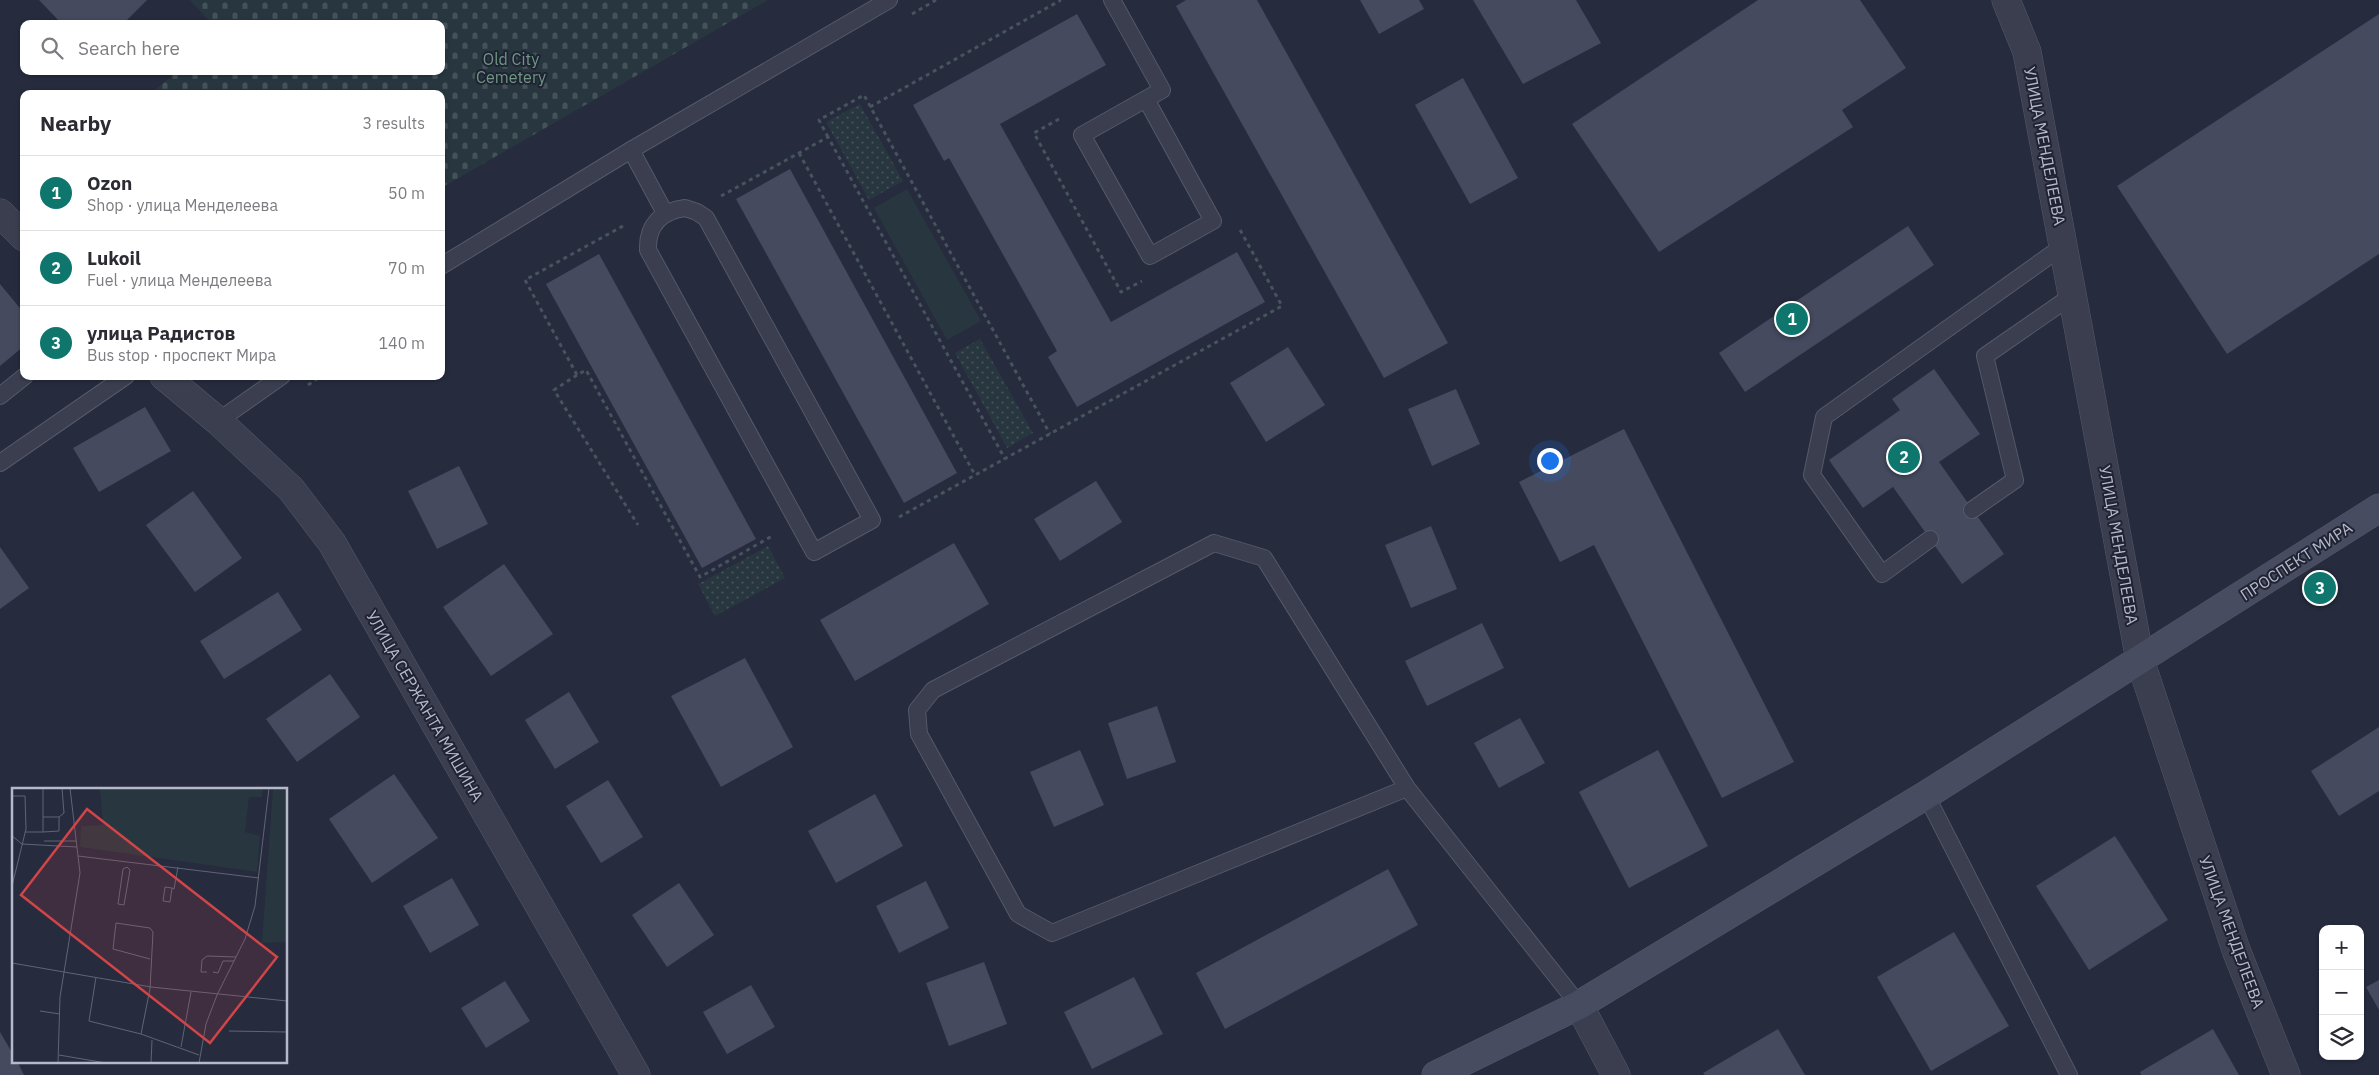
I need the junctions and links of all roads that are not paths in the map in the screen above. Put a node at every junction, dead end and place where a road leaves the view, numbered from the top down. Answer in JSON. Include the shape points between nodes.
{"nodes":[{"id":1,"x":888,"y":0,"type":"edge"},
{"id":2,"x":1112,"y":0,"type":"edge"},
{"id":3,"x":2006,"y":0,"type":"edge"},
{"id":4,"x":1146,"y":99,"type":"junction"},
{"id":5,"x":631,"y":150,"type":"junction"},
{"id":6,"x":0,"y":213,"type":"edge"},
{"id":7,"x":665,"y":213,"type":"junction"},
{"id":8,"x":20,"y":233,"type":"edge"},
{"id":9,"x":2063,"y":246,"type":"junction"},
{"id":10,"x":445,"y":264,"type":"edge"},
{"id":11,"x":2073,"y":295,"type":"junction"},
{"id":12,"x":20,"y":380,"type":"edge"},
{"id":13,"x":120,"y":380,"type":"edge"},
{"id":14,"x":169,"y":380,"type":"edge"},
{"id":15,"x":276,"y":380,"type":"edge"},
{"id":16,"x":0,"y":396,"type":"edge"},
{"id":17,"x":218,"y":421,"type":"junction"},
{"id":18,"x":0,"y":463,"type":"edge"},
{"id":19,"x":2379,"y":508,"type":"edge"},
{"id":20,"x":1972,"y":510,"type":"dead end"},
{"id":21,"x":1930,"y":539,"type":"dead end"},
{"id":22,"x":2140,"y":660,"type":"junction"},
{"id":23,"x":1407,"y":788,"type":"junction"},
{"id":24,"x":1926,"y":794,"type":"junction"},
{"id":25,"x":1579,"y":1005,"type":"junction"},
{"id":26,"x":636,"y":1075,"type":"edge"},
{"id":27,"x":1436,"y":1075,"type":"edge"},
{"id":28,"x":1616,"y":1075,"type":"edge"},
{"id":29,"x":2069,"y":1075,"type":"edge"},
{"id":30,"x":2286,"y":1075,"type":"edge"}],
"edges":[{"from":1,"to":5,"type":"lane"},
{"from":2,"to":4,"type":"lane","via":[[1162,90]]},
{"from":3,"to":9,"type":"street","name":"УЛИЦА МЕНДЕЛЕЕВА","via":[[2027,52]]},
{"from":4,"to":4,"type":"lane","via":[[1082,135],[1150,256],[1213,221]]},
{"from":5,"to":7,"type":"lane"},
{"from":5,"to":10,"type":"lane"},
{"from":6,"to":8,"type":"street"},
{"from":7,"to":7,"type":"lane","via":[[650,230],[648,250],[814,552],[872,520],[706,218],[685,208]]},
{"from":9,"to":11,"type":"street","name":"УЛИЦА МЕНДЕЛЕЕВА"},
{"from":9,"to":21,"type":"lane","via":[[1824,417],[1812,475],[1882,574]]},
{"from":11,"to":20,"type":"lane","via":[[1985,356],[2015,480]]},
{"from":11,"to":22,"type":"street","name":"УЛИЦА МЕНДЕЛЕЕВА"},
{"from":12,"to":16,"type":"lane"},
{"from":13,"to":18,"type":"lane"},
{"from":14,"to":17,"type":"street","name":"УЛИЦА СЕРЖАНТА МИШИНА"},
{"from":15,"to":17,"type":"lane"},
{"from":17,"to":26,"type":"street","name":"УЛИЦА СЕРЖАНТА МИШИНА","via":[[291,489],[332,542]]},
{"from":19,"to":22,"type":"main road","name":"ПРОСПЕКТ МИРА"},
{"from":22,"to":24,"type":"main road","name":"ПРОСПЕКТ МИРА"},
{"from":22,"to":30,"type":"street","name":"УЛИЦА МЕНДЕЛЕЕВА","via":[[2236,950]]},
{"from":23,"to":23,"type":"lane","via":[[1264,558],[1214,543],[933,690],[917,710],[919,734],[1018,914],[1052,933]]},
{"from":23,"to":25,"type":"lane"},
{"from":24,"to":25,"type":"main road","name":"ПРОСПЕКТ МИРА"},
{"from":24,"to":29,"type":"lane"},
{"from":25,"to":27,"type":"main road","name":"ПРОСПЕКТ МИРА"},
{"from":25,"to":28,"type":"street"}]}
